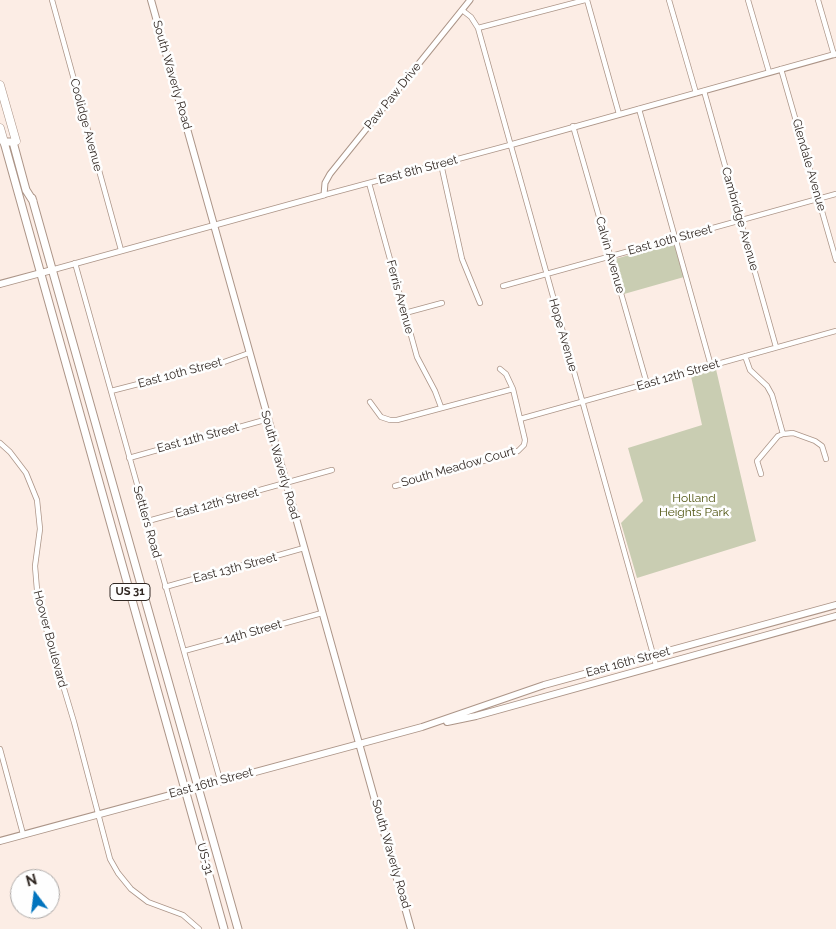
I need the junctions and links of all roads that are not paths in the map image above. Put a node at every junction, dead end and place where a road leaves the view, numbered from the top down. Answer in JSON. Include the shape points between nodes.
{"nodes":[{"id":1,"x":52,"y":0,"type":"edge"},
{"id":2,"x":151,"y":0,"type":"edge"},
{"id":3,"x":470,"y":0,"type":"edge"},
{"id":4,"x":586,"y":0,"type":"edge"},
{"id":5,"x":669,"y":0,"type":"edge"},
{"id":6,"x":748,"y":0,"type":"edge"},
{"id":7,"x":818,"y":0,"type":"edge"},
{"id":8,"x":462,"y":10,"type":"junction"},
{"id":9,"x":478,"y":28,"type":"junction"},
{"id":10,"x":835,"y":54,"type":"edge"},
{"id":11,"x":781,"y":69,"type":"junction"},
{"id":12,"x":769,"y":72,"type":"junction"},
{"id":13,"x":0,"y":84,"type":"edge"},
{"id":14,"x":704,"y":91,"type":"junction"},
{"id":15,"x":696,"y":93,"type":"junction"},
{"id":16,"x":639,"y":109,"type":"junction"},
{"id":17,"x":619,"y":114,"type":"junction"},
{"id":18,"x":573,"y":126,"type":"junction"},
{"id":19,"x":0,"y":128,"type":"edge"},
{"id":20,"x":16,"y":141,"type":"joint"},
{"id":21,"x":4,"y":142,"type":"junction"},
{"id":22,"x":510,"y":145,"type":"junction"},
{"id":23,"x":441,"y":164,"type":"junction"},
{"id":24,"x":369,"y":183,"type":"junction"},
{"id":25,"x":324,"y":194,"type":"junction"},
{"id":26,"x":836,"y":194,"type":"edge"},
{"id":27,"x":819,"y":199,"type":"junction"},
{"id":28,"x":33,"y":201,"type":"junction"},
{"id":29,"x":740,"y":221,"type":"junction"},
{"id":30,"x":215,"y":225,"type":"junction"},
{"id":31,"x":676,"y":239,"type":"junction"},
{"id":32,"x":121,"y":250,"type":"junction"},
{"id":33,"x":610,"y":256,"type":"junction"},
{"id":34,"x":836,"y":260,"type":"edge"},
{"id":35,"x":75,"y":263,"type":"junction"},
{"id":36,"x":52,"y":270,"type":"junction"},
{"id":37,"x":40,"y":273,"type":"junction"},
{"id":38,"x":546,"y":274,"type":"junction"},
{"id":39,"x":0,"y":284,"type":"edge"},
{"id":40,"x":503,"y":286,"type":"dead end"},
{"id":41,"x":442,"y":303,"type":"dead end"},
{"id":42,"x":480,"y":304,"type":"dead end"},
{"id":43,"x":405,"y":313,"type":"junction"},
{"id":44,"x":836,"y":331,"type":"edge"},
{"id":45,"x":776,"y":348,"type":"junction"},
{"id":46,"x":249,"y":353,"type":"junction"},
{"id":47,"x":745,"y":356,"type":"junction"},
{"id":48,"x":711,"y":366,"type":"junction"},
{"id":49,"x":500,"y":369,"type":"dead end"},
{"id":50,"x":647,"y":384,"type":"junction"},
{"id":51,"x":513,"y":389,"type":"junction"},
{"id":52,"x":111,"y":391,"type":"junction"},
{"id":53,"x":75,"y":395,"type":"junction"},
{"id":54,"x":89,"y":399,"type":"junction"},
{"id":55,"x":370,"y":402,"type":"dead end"},
{"id":56,"x":583,"y":402,"type":"junction"},
{"id":57,"x":440,"y":407,"type":"junction"},
{"id":58,"x":268,"y":419,"type":"junction"},
{"id":59,"x":520,"y":419,"type":"junction"},
{"id":60,"x":783,"y":434,"type":"junction"},
{"id":61,"x":0,"y":443,"type":"edge"},
{"id":62,"x":129,"y":458,"type":"junction"},
{"id":63,"x":826,"y":459,"type":"dead end"},
{"id":64,"x":332,"y":470,"type":"dead end"},
{"id":65,"x":761,"y":474,"type":"dead end"},
{"id":66,"x":286,"y":484,"type":"junction"},
{"id":67,"x":395,"y":486,"type":"dead end"},
{"id":68,"x":148,"y":522,"type":"junction"},
{"id":69,"x":304,"y":548,"type":"junction"},
{"id":70,"x":165,"y":587,"type":"junction"},
{"id":71,"x":836,"y":605,"type":"edge"},
{"id":72,"x":322,"y":613,"type":"junction"},
{"id":73,"x":836,"y":616,"type":"edge"},
{"id":74,"x":184,"y":651,"type":"junction"},
{"id":75,"x":654,"y":655,"type":"junction"},
{"id":76,"x":163,"y":660,"type":"junction"},
{"id":77,"x":150,"y":663,"type":"junction"},
{"id":78,"x":656,"y":665,"type":"junction"},
{"id":79,"x":422,"y":727,"type":"junction"},
{"id":80,"x":360,"y":743,"type":"junction"},
{"id":81,"x":0,"y":749,"type":"edge"},
{"id":82,"x":220,"y":780,"type":"junction"},
{"id":83,"x":198,"y":786,"type":"junction"},
{"id":84,"x":185,"y":790,"type":"junction"},
{"id":85,"x":98,"y":814,"type":"junction"},
{"id":86,"x":24,"y":834,"type":"junction"},
{"id":87,"x":0,"y":841,"type":"edge"},
{"id":88,"x":222,"y":919,"type":"junction"},
{"id":89,"x":237,"y":926,"type":"edge"},
{"id":90,"x":199,"y":929,"type":"edge"},
{"id":91,"x":224,"y":929,"type":"edge"},
{"id":92,"x":411,"y":929,"type":"edge"}],
"edges":[{"from":1,"to":32,"type":"street","name":"Coolidge Avenue"},
{"from":2,"to":30,"type":"main road","name":"South Waverly Road"},
{"from":3,"to":8,"type":"street","name":"Paw Paw Drive"},
{"from":4,"to":9,"type":"street"},
{"from":4,"to":17,"type":"street"},
{"from":5,"to":15,"type":"street"},
{"from":6,"to":12,"type":"street"},
{"from":7,"to":10,"type":"street"},
{"from":8,"to":9,"type":"street","name":"Hope Avenue"},
{"from":8,"to":25,"type":"street","name":"Paw Paw Drive","via":[[330,174],[324,185]]},
{"from":9,"to":22,"type":"street","name":"Hope Avenue"},
{"from":10,"to":11,"type":"street","name":"East 8th Street"},
{"from":11,"to":12,"type":"street","name":"East 8th Street"},
{"from":11,"to":27,"type":"street","name":"Glendale Avenue"},
{"from":12,"to":14,"type":"street","name":"East 8th Street"},
{"from":13,"to":20,"type":"highway","number":"US 31"},
{"from":14,"to":15,"type":"street","name":"East 8th Street"},
{"from":14,"to":29,"type":"street","name":"Cambridge Avenue"},
{"from":15,"to":16,"type":"street","name":"East 8th Street"},
{"from":16,"to":17,"type":"street","name":"East 8th Street"},
{"from":16,"to":31,"type":"street"},
{"from":17,"to":18,"type":"street","name":"East 8th Street"},
{"from":18,"to":22,"type":"street","name":"East 8th Street"},
{"from":18,"to":33,"type":"street","name":"Calvin Avenue"},
{"from":19,"to":21,"type":"highway","number":"US 31"},
{"from":20,"to":28,"type":"highway","number":"US 31"},
{"from":21,"to":28,"type":"highway","via":[[13,142],[26,190]]},
{"from":21,"to":37,"type":"highway","number":"US 31"},
{"from":22,"to":23,"type":"street","name":"East 8th Street"},
{"from":22,"to":38,"type":"street","name":"Hope Avenue"},
{"from":23,"to":24,"type":"street","name":"East 8th Street"},
{"from":23,"to":42,"type":"street","via":[[462,259]]},
{"from":24,"to":25,"type":"street","name":"East 8th Street"},
{"from":24,"to":43,"type":"street","name":"Ferris Avenue"},
{"from":25,"to":30,"type":"street","name":"East 8th Street"},
{"from":26,"to":27,"type":"street","name":"East 10th Street"},
{"from":27,"to":29,"type":"street","name":"East 10th Street"},
{"from":27,"to":34,"type":"street","name":"Glendale Avenue"},
{"from":28,"to":36,"type":"highway","number":"US 31"},
{"from":29,"to":31,"type":"street","name":"East 10th Street"},
{"from":29,"to":45,"type":"street","name":"Cambridge Avenue"},
{"from":30,"to":32,"type":"street","name":"East 8th Street"},
{"from":30,"to":46,"type":"main road","name":"South Waverly Road"},
{"from":31,"to":33,"type":"street","name":"East 10th Street"},
{"from":31,"to":48,"type":"street"},
{"from":32,"to":35,"type":"street","name":"East 8th Street"},
{"from":33,"to":38,"type":"street","name":"East 10th Street"},
{"from":33,"to":50,"type":"street","name":"Calvin Avenue"},
{"from":35,"to":36,"type":"street","name":"East 8th Street"},
{"from":35,"to":52,"type":"street","name":"Settlers Road"},
{"from":36,"to":37,"type":"main road","name":"East 8th Street"},
{"from":36,"to":54,"type":"highway","number":"US 31"},
{"from":37,"to":39,"type":"main road","name":"East 8th Street"},
{"from":37,"to":53,"type":"highway","number":"US 31"},
{"from":38,"to":40,"type":"street","name":"East 10th Street"},
{"from":38,"to":56,"type":"street","name":"Hope Avenue"},
{"from":41,"to":43,"type":"street"},
{"from":43,"to":57,"type":"street","name":"Ferris Avenue","via":[[416,356]]},
{"from":44,"to":45,"type":"street","name":"East 12th Street"},
{"from":45,"to":47,"type":"street","name":"East 12th Street"},
{"from":46,"to":52,"type":"street","name":"East 10th Street"},
{"from":46,"to":58,"type":"main road","name":"South Waverly Road"},
{"from":47,"to":48,"type":"street","name":"East 12th Street"},
{"from":47,"to":60,"type":"street","via":[[750,370],[772,395]]},
{"from":48,"to":50,"type":"street","name":"East 12th Street"},
{"from":49,"to":51,"type":"street","name":"South Meadow Court"},
{"from":50,"to":56,"type":"street","name":"East 12th Street"},
{"from":51,"to":57,"type":"street"},
{"from":51,"to":59,"type":"street","name":"South Meadow Court"},
{"from":52,"to":62,"type":"street","name":"Settlers Road"},
{"from":53,"to":54,"type":"highway"},
{"from":53,"to":77,"type":"highway","number":"US 31"},
{"from":54,"to":76,"type":"highway","number":"US 31"},
{"from":55,"to":57,"type":"street","via":[[377,414],[390,420]]},
{"from":56,"to":59,"type":"street","name":"East 12th Street"},
{"from":56,"to":75,"type":"street","name":"Hope Avenue"},
{"from":58,"to":62,"type":"street","name":"East 11th Street"},
{"from":58,"to":66,"type":"main road","name":"South Waverly Road"},
{"from":59,"to":67,"type":"street","name":"South Meadow Court","via":[[525,440],[518,451]]},
{"from":60,"to":63,"type":"street","via":[[792,433],[814,441],[822,446]]},
{"from":60,"to":65,"type":"street","via":[[757,462]]},
{"from":61,"to":85,"type":"street","name":"Hoover Boulevard","via":[[26,473],[37,500],[40,529],[35,566],[38,602]]},
{"from":62,"to":68,"type":"street","name":"Settlers Road"},
{"from":64,"to":66,"type":"street","name":"East 12th Street"},
{"from":66,"to":68,"type":"street","name":"East 12th Street"},
{"from":66,"to":69,"type":"main road","name":"South Waverly Road"},
{"from":68,"to":70,"type":"street","name":"Settlers Road"},
{"from":69,"to":70,"type":"street","name":"East 13th Street"},
{"from":69,"to":72,"type":"main road","name":"South Waverly Road"},
{"from":70,"to":74,"type":"street","name":"Settlers Road"},
{"from":71,"to":75,"type":"main road","name":"East 16th Street"},
{"from":72,"to":74,"type":"street","name":"14th Street"},
{"from":72,"to":80,"type":"main road","name":"South Waverly Road"},
{"from":73,"to":78,"type":"main road","name":"East 16th Street"},
{"from":74,"to":82,"type":"street","name":"Settlers Road"},
{"from":75,"to":78,"type":"street","name":"Hope Avenue"},
{"from":75,"to":79,"type":"main road","name":"East 16th Street","via":[[544,685]]},
{"from":76,"to":77,"type":"highway"},
{"from":76,"to":83,"type":"highway","number":"US 31"},
{"from":77,"to":84,"type":"highway","number":"US 31"},
{"from":78,"to":79,"type":"main road","name":"East 16th Street","via":[[476,716]]},
{"from":79,"to":80,"type":"main road","name":"East 16th Street"},
{"from":80,"to":82,"type":"main road","name":"East 16th Street"},
{"from":80,"to":92,"type":"main road","name":"South Waverly Road"},
{"from":81,"to":86,"type":"street"},
{"from":82,"to":83,"type":"main road","name":"East 16th Street"},
{"from":83,"to":84,"type":"main road","name":"East 16th Street"},
{"from":83,"to":89,"type":"highway","number":"US 31"},
{"from":84,"to":85,"type":"main road","name":"East 16th Street"},
{"from":84,"to":88,"type":"highway","name":"US-31","number":"US 31"},
{"from":85,"to":86,"type":"main road","name":"East 16th Street"},
{"from":85,"to":90,"type":"street","name":"Hoover Boulevard","via":[[110,859],[123,881],[148,902],[183,915]]},
{"from":86,"to":87,"type":"main road","name":"East 16th Street"},
{"from":88,"to":89,"type":"highway"},
{"from":88,"to":91,"type":"highway","name":"US-31","number":"US 31"}]}
